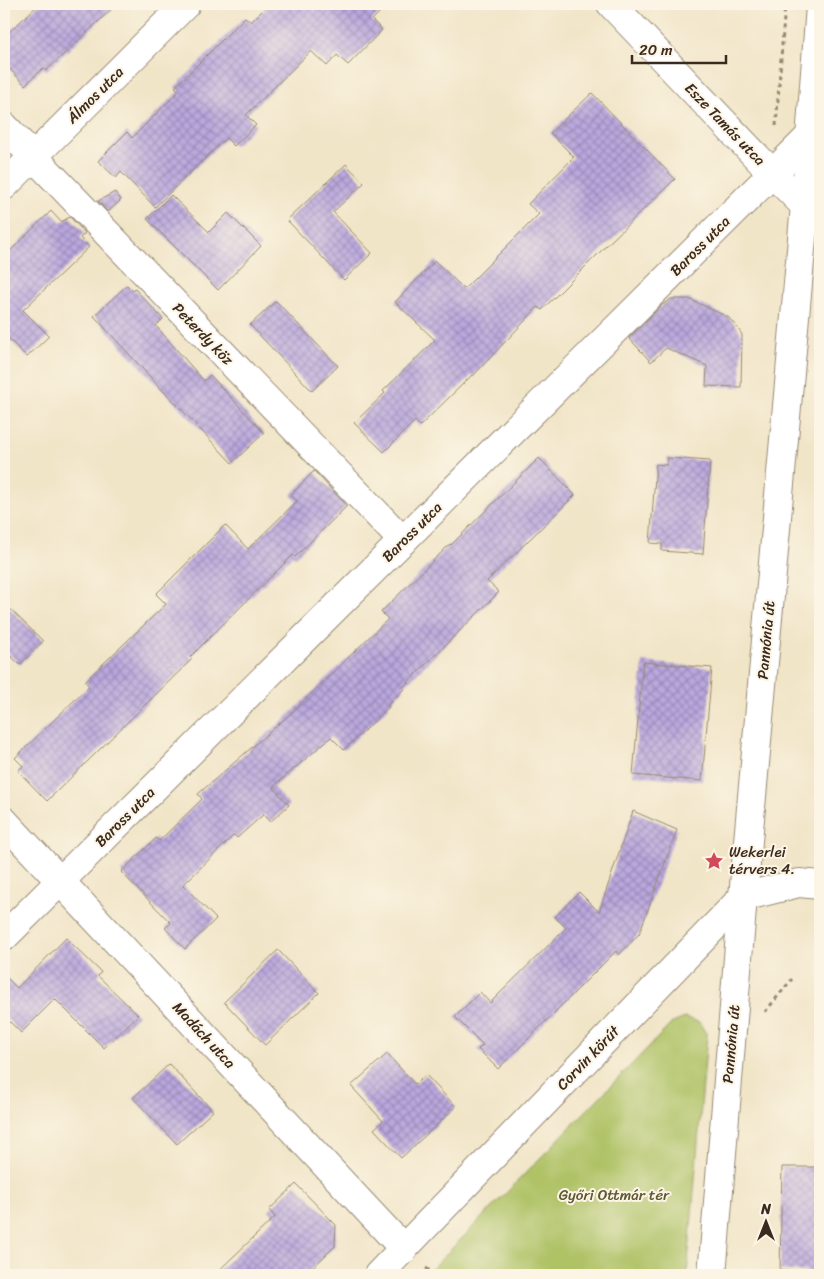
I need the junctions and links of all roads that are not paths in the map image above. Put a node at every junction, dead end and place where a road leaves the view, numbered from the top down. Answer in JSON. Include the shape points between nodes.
{"nodes":[{"id":1,"x":186,"y":4,"type":"edge"},
{"id":2,"x":611,"y":4,"type":"edge"},
{"id":3,"x":820,"y":6,"type":"edge"},
{"id":4,"x":4,"y":126,"type":"edge"},
{"id":5,"x":816,"y":130,"type":"edge"},
{"id":6,"x":33,"y":156,"type":"junction"},
{"id":7,"x":773,"y":174,"type":"junction"},
{"id":8,"x":4,"y":186,"type":"edge"},
{"id":9,"x":813,"y":213,"type":"edge"},
{"id":10,"x":403,"y":541,"type":"junction"},
{"id":11,"x":4,"y":821,"type":"edge"},
{"id":12,"x":60,"y":881,"type":"junction"},
{"id":13,"x":820,"y":885,"type":"edge"},
{"id":14,"x":743,"y":897,"type":"junction"},
{"id":15,"x":4,"y":938,"type":"edge"},
{"id":16,"x":404,"y":1249,"type":"junction"},
{"id":17,"x":378,"y":1275,"type":"edge"},
{"id":18,"x":712,"y":1275,"type":"edge"}],
"edges":[{"from":1,"to":6,"type":"street","name":"Álmos utca"},
{"from":2,"to":7,"type":"street","name":"Esze Tamás utca"},
{"from":3,"to":5,"type":"street","name":"Pannónia út"},
{"from":4,"to":6,"type":"street","name":"Peterdy köz"},
{"from":5,"to":7,"type":"street","name":"Baross utca"},
{"from":5,"to":9,"type":"street","name":"Pannónia út"},
{"from":6,"to":8,"type":"street","name":"Álmos utca"},
{"from":6,"to":10,"type":"street","name":"Peterdy köz"},
{"from":7,"to":9,"type":"street","name":"Esze Tamás utca"},
{"from":7,"to":10,"type":"street","name":"Baross utca"},
{"from":9,"to":14,"type":"street","name":"Pannónia út"},
{"from":10,"to":12,"type":"street","name":"Baross utca"},
{"from":11,"to":12,"type":"street","name":"Madách utca"},
{"from":12,"to":15,"type":"street","name":"Baross utca"},
{"from":12,"to":16,"type":"street","name":"Madách utca"},
{"from":13,"to":14,"type":"street","via":[[799,883]]},
{"from":14,"to":16,"type":"street","name":"Corvin körút"},
{"from":14,"to":18,"type":"street","name":"Pannónia út"},
{"from":16,"to":17,"type":"street","name":"Corvin körút"}]}
